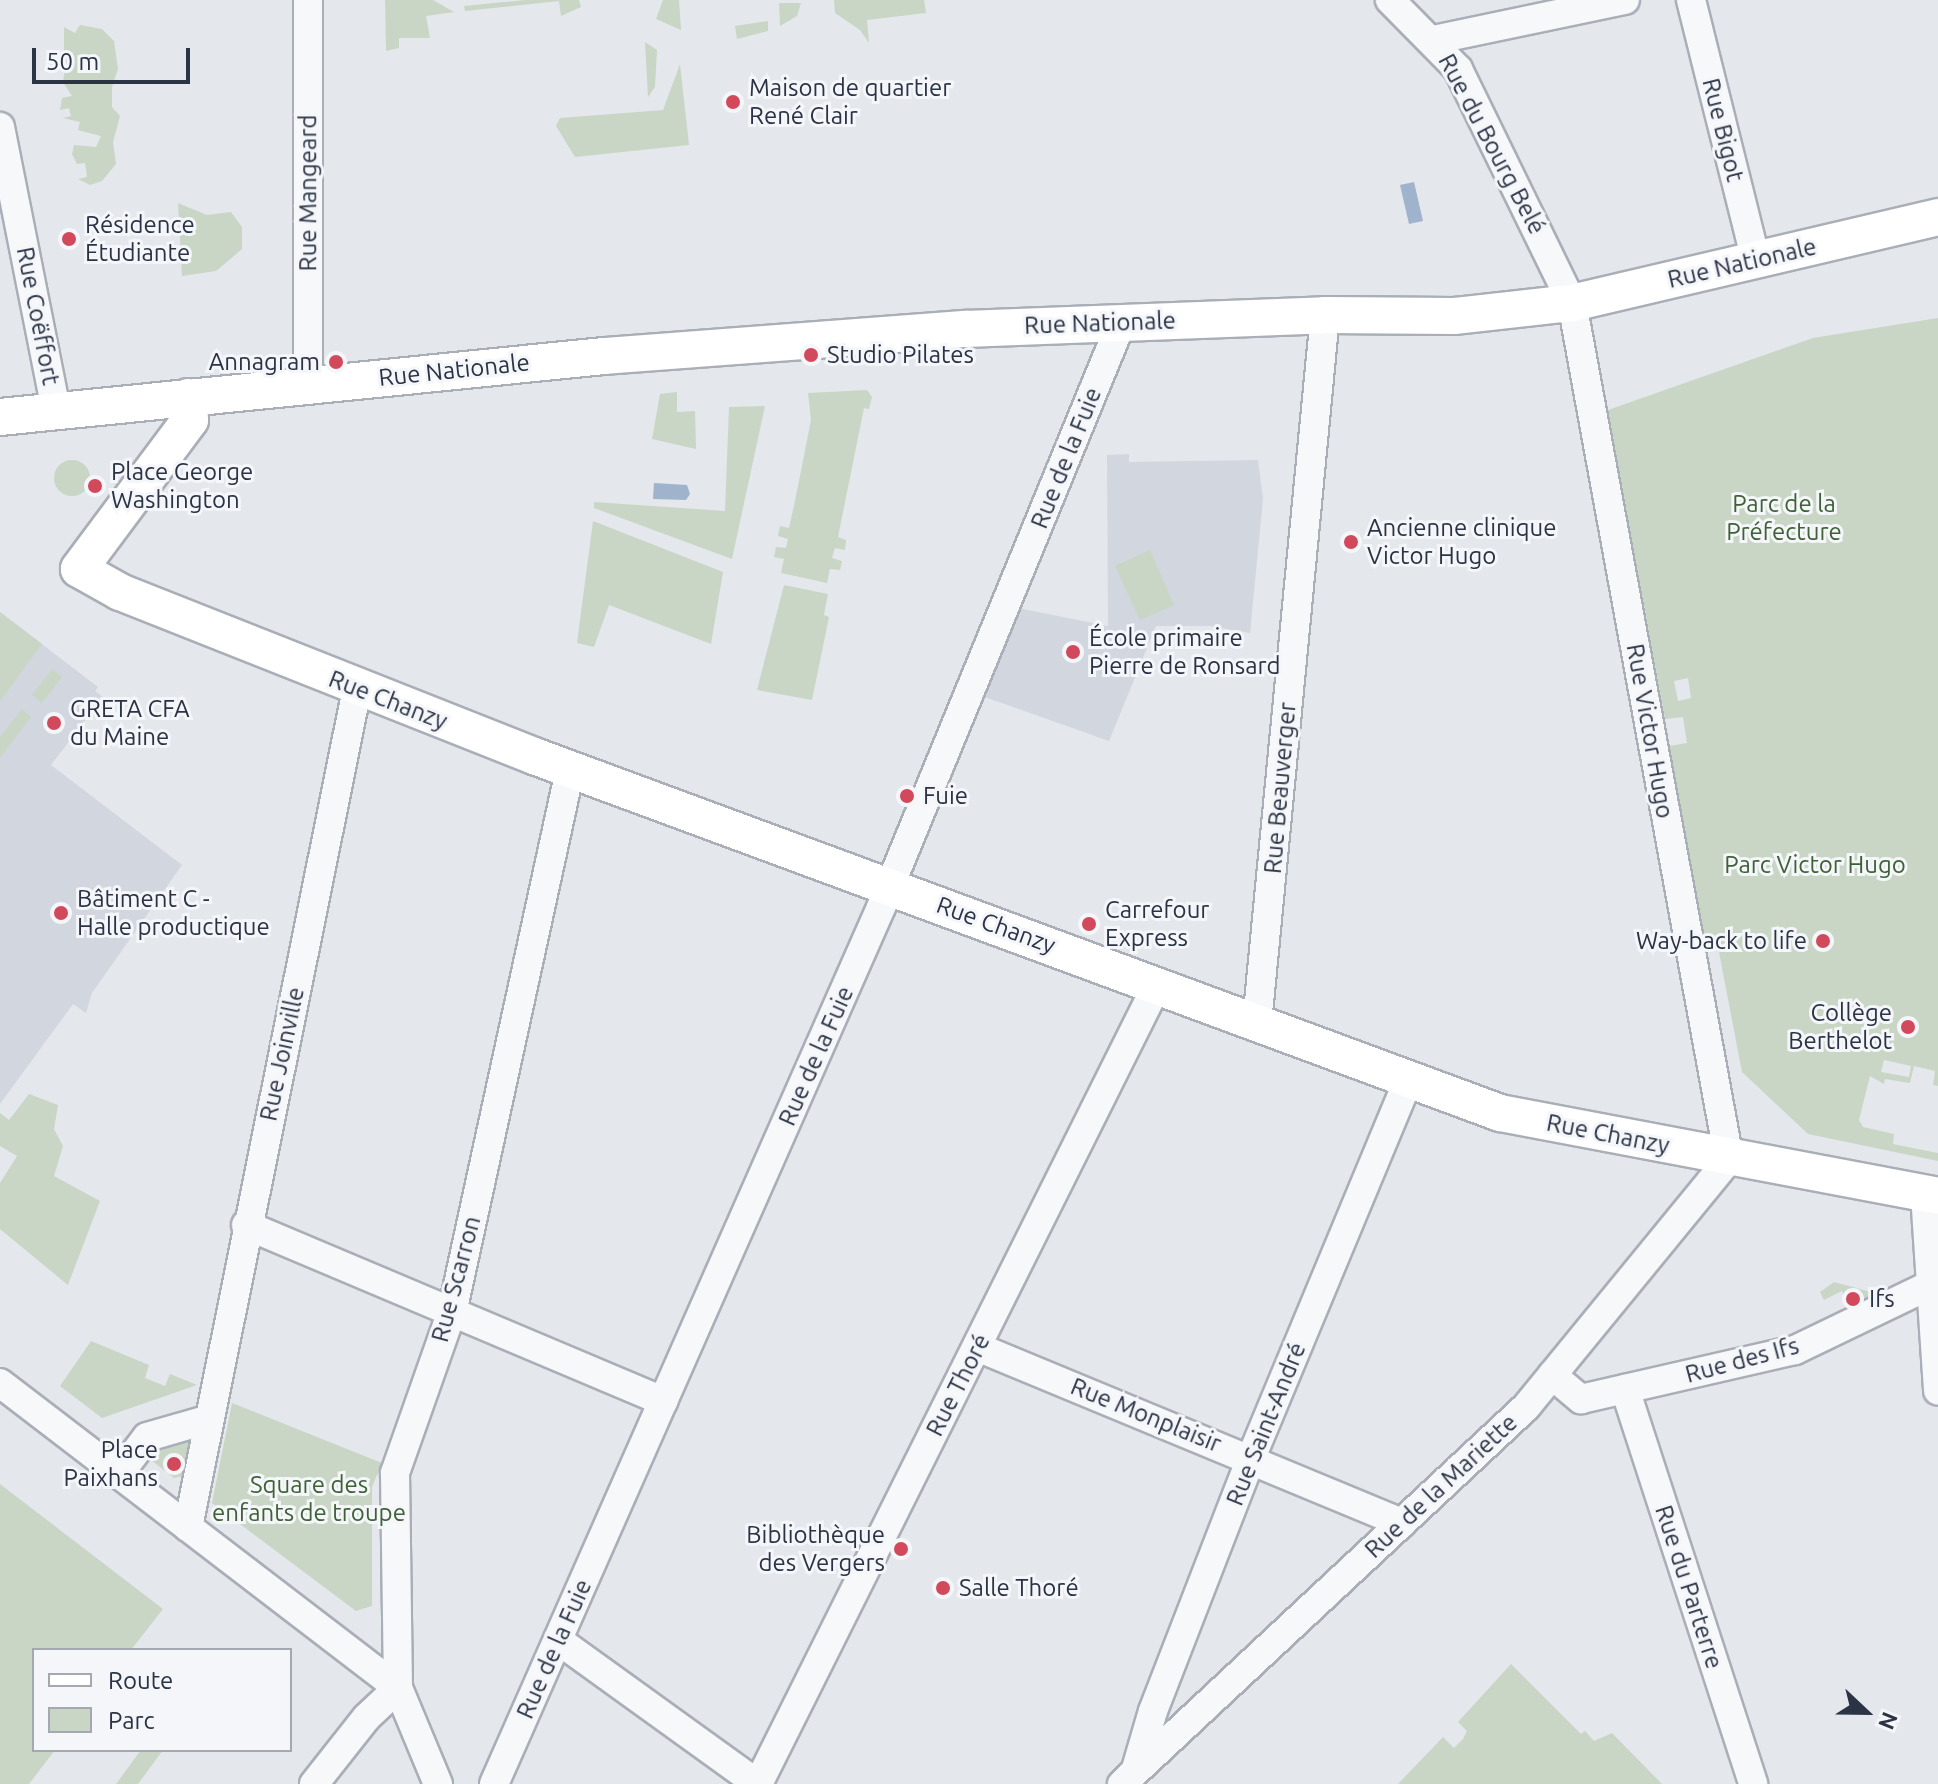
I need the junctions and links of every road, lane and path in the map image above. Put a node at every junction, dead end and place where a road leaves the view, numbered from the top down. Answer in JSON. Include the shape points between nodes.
{"nodes":[{"id":1,"x":308,"y":0,"type":"edge"},
{"id":2,"x":1390,"y":0,"type":"edge"},
{"id":3,"x":1625,"y":0,"type":"edge"},
{"id":4,"x":1691,"y":0,"type":"edge"},
{"id":5,"x":1433,"y":40,"type":"junction"},
{"id":6,"x":0,"y":127,"type":"edge"},
{"id":7,"x":1938,"y":217,"type":"edge"},
{"id":8,"x":1756,"y":260,"type":"junction"},
{"id":9,"x":1572,"y":303,"type":"junction"},
{"id":10,"x":1325,"y":315,"type":"junction"},
{"id":11,"x":1122,"y":321,"type":"junction"},
{"id":12,"x":308,"y":385,"type":"junction"},
{"id":13,"x":188,"y":397,"type":"junction"},
{"id":14,"x":56,"y":411,"type":"junction"},
{"id":15,"x":0,"y":417,"type":"edge"},
{"id":16,"x":357,"y":689,"type":"junction"},
{"id":17,"x":570,"y":770,"type":"junction"},
{"id":18,"x":890,"y":886,"type":"junction"},
{"id":19,"x":1157,"y":985,"type":"junction"},
{"id":20,"x":1257,"y":1023,"type":"junction"},
{"id":21,"x":1409,"y":1079,"type":"junction"},
{"id":22,"x":1729,"y":1159,"type":"junction"},
{"id":23,"x":1931,"y":1195,"type":"edge"},
{"id":24,"x":246,"y":1225,"type":"junction"},
{"id":25,"x":1930,"y":1285,"type":"junction"},
{"id":26,"x":453,"y":1308,"type":"junction"},
{"id":27,"x":977,"y":1347,"type":"junction"},
{"id":28,"x":1552,"y":1375,"type":"junction"},
{"id":29,"x":1937,"y":1382,"type":"edge"},
{"id":30,"x":0,"y":1383,"type":"edge"},
{"id":31,"x":1625,"y":1389,"type":"junction"},
{"id":32,"x":663,"y":1401,"type":"junction"},
{"id":33,"x":206,"y":1420,"type":"junction"},
{"id":34,"x":1251,"y":1458,"type":"junction"},
{"id":35,"x":119,"y":1474,"type":"junction"},
{"id":36,"x":1402,"y":1523,"type":"junction"},
{"id":37,"x":188,"y":1527,"type":"junction"},
{"id":38,"x":558,"y":1640,"type":"junction"},
{"id":39,"x":398,"y":1688,"type":"junction"},
{"id":40,"x":1128,"y":1778,"type":"edge"},
{"id":41,"x":314,"y":1784,"type":"edge"},
{"id":42,"x":438,"y":1784,"type":"edge"},
{"id":43,"x":494,"y":1784,"type":"edge"},
{"id":44,"x":758,"y":1784,"type":"edge"},
{"id":45,"x":1753,"y":1784,"type":"edge"}],
"edges":[{"from":1,"to":12,"type":"street","name":"Rue Mangeard"},
{"from":2,"to":5,"type":"street","name":"Rue du Bourg Belé"},
{"from":3,"to":5,"type":"street"},
{"from":4,"to":8,"type":"street","name":"Rue Bigot"},
{"from":5,"to":9,"type":"street","name":"Rue du Bourg Belé","via":[[1458,69]]},
{"from":6,"to":14,"type":"street","name":"Rue Coëffort"},
{"from":7,"to":8,"type":"main road","name":"Rue Nationale"},
{"from":8,"to":9,"type":"main road","name":"Rue Nationale"},
{"from":9,"to":10,"type":"main road","name":"Rue Nationale","via":[[1454,316]]},
{"from":9,"to":22,"type":"street","name":"Rue Victor Hugo"},
{"from":10,"to":11,"type":"main road","name":"Rue Nationale"},
{"from":10,"to":20,"type":"street","name":"Rue Beauverger"},
{"from":11,"to":12,"type":"main road","name":"Rue Nationale","via":[[650,352]]},
{"from":11,"to":18,"type":"street","name":"Rue de la Fuie"},
{"from":12,"to":13,"type":"main road","name":"Rue Nationale"},
{"from":13,"to":14,"type":"main road"},
{"from":13,"to":16,"type":"main road","name":"Rue Chanzy","via":[[190,420],[79,569],[162,611]]},
{"from":14,"to":15,"type":"main road"},
{"from":16,"to":17,"type":"main road","name":"Rue Chanzy"},
{"from":16,"to":24,"type":"street","name":"Rue Joinville"},
{"from":17,"to":18,"type":"main road","name":"Rue Chanzy"},
{"from":17,"to":26,"type":"street","name":"Rue Scarron"},
{"from":18,"to":19,"type":"main road","name":"Rue Chanzy"},
{"from":18,"to":32,"type":"street","name":"Rue de la Fuie"},
{"from":19,"to":20,"type":"main road","name":"Rue Chanzy"},
{"from":19,"to":27,"type":"street","name":"Rue Thoré"},
{"from":20,"to":21,"type":"main road","name":"Rue Chanzy"},
{"from":21,"to":22,"type":"main road","name":"Rue Chanzy","via":[[1500,1113]]},
{"from":21,"to":34,"type":"street","name":"Rue Saint-André"},
{"from":22,"to":23,"type":"main road","name":"Rue Chanzy"},
{"from":22,"to":28,"type":"street","name":"Rue de la Mariette"},
{"from":23,"to":25,"type":"street"},
{"from":24,"to":26,"type":"street"},
{"from":24,"to":33,"type":"street","name":"Rue Joinville"},
{"from":25,"to":29,"type":"street"},
{"from":25,"to":31,"type":"street","name":"Rue des Ifs","via":[[1795,1350]]},
{"from":26,"to":32,"type":"street"},
{"from":26,"to":39,"type":"street","name":"Rue Scarron","via":[[395,1473]]},
{"from":27,"to":34,"type":"street","name":"Rue Monplaisir"},
{"from":27,"to":44,"type":"street","name":"Rue Thoré"},
{"from":28,"to":31,"type":"street","name":"Rue des Ifs","via":[[1581,1399]]},
{"from":28,"to":36,"type":"street","name":"Rue de la Mariette","via":[[1526,1407]]},
{"from":30,"to":35,"type":"street"},
{"from":31,"to":45,"type":"street","name":"Rue du Parterre"},
{"from":32,"to":38,"type":"street","name":"Rue de la Fuie"},
{"from":33,"to":35,"type":"street","via":[[147,1437]]},
{"from":33,"to":37,"type":"street"},
{"from":34,"to":36,"type":"street","name":"Rue Monplaisir"},
{"from":34,"to":40,"type":"street","name":"Rue Saint-André"},
{"from":35,"to":37,"type":"street"},
{"from":36,"to":40,"type":"street","name":"Rue de la Mariette"},
{"from":37,"to":39,"type":"street"},
{"from":38,"to":43,"type":"street","name":"Rue de la Fuie"},
{"from":38,"to":44,"type":"street"},
{"from":39,"to":41,"type":"street","via":[[367,1717]]},
{"from":39,"to":42,"type":"street","name":"Rue Scarron"}]}
